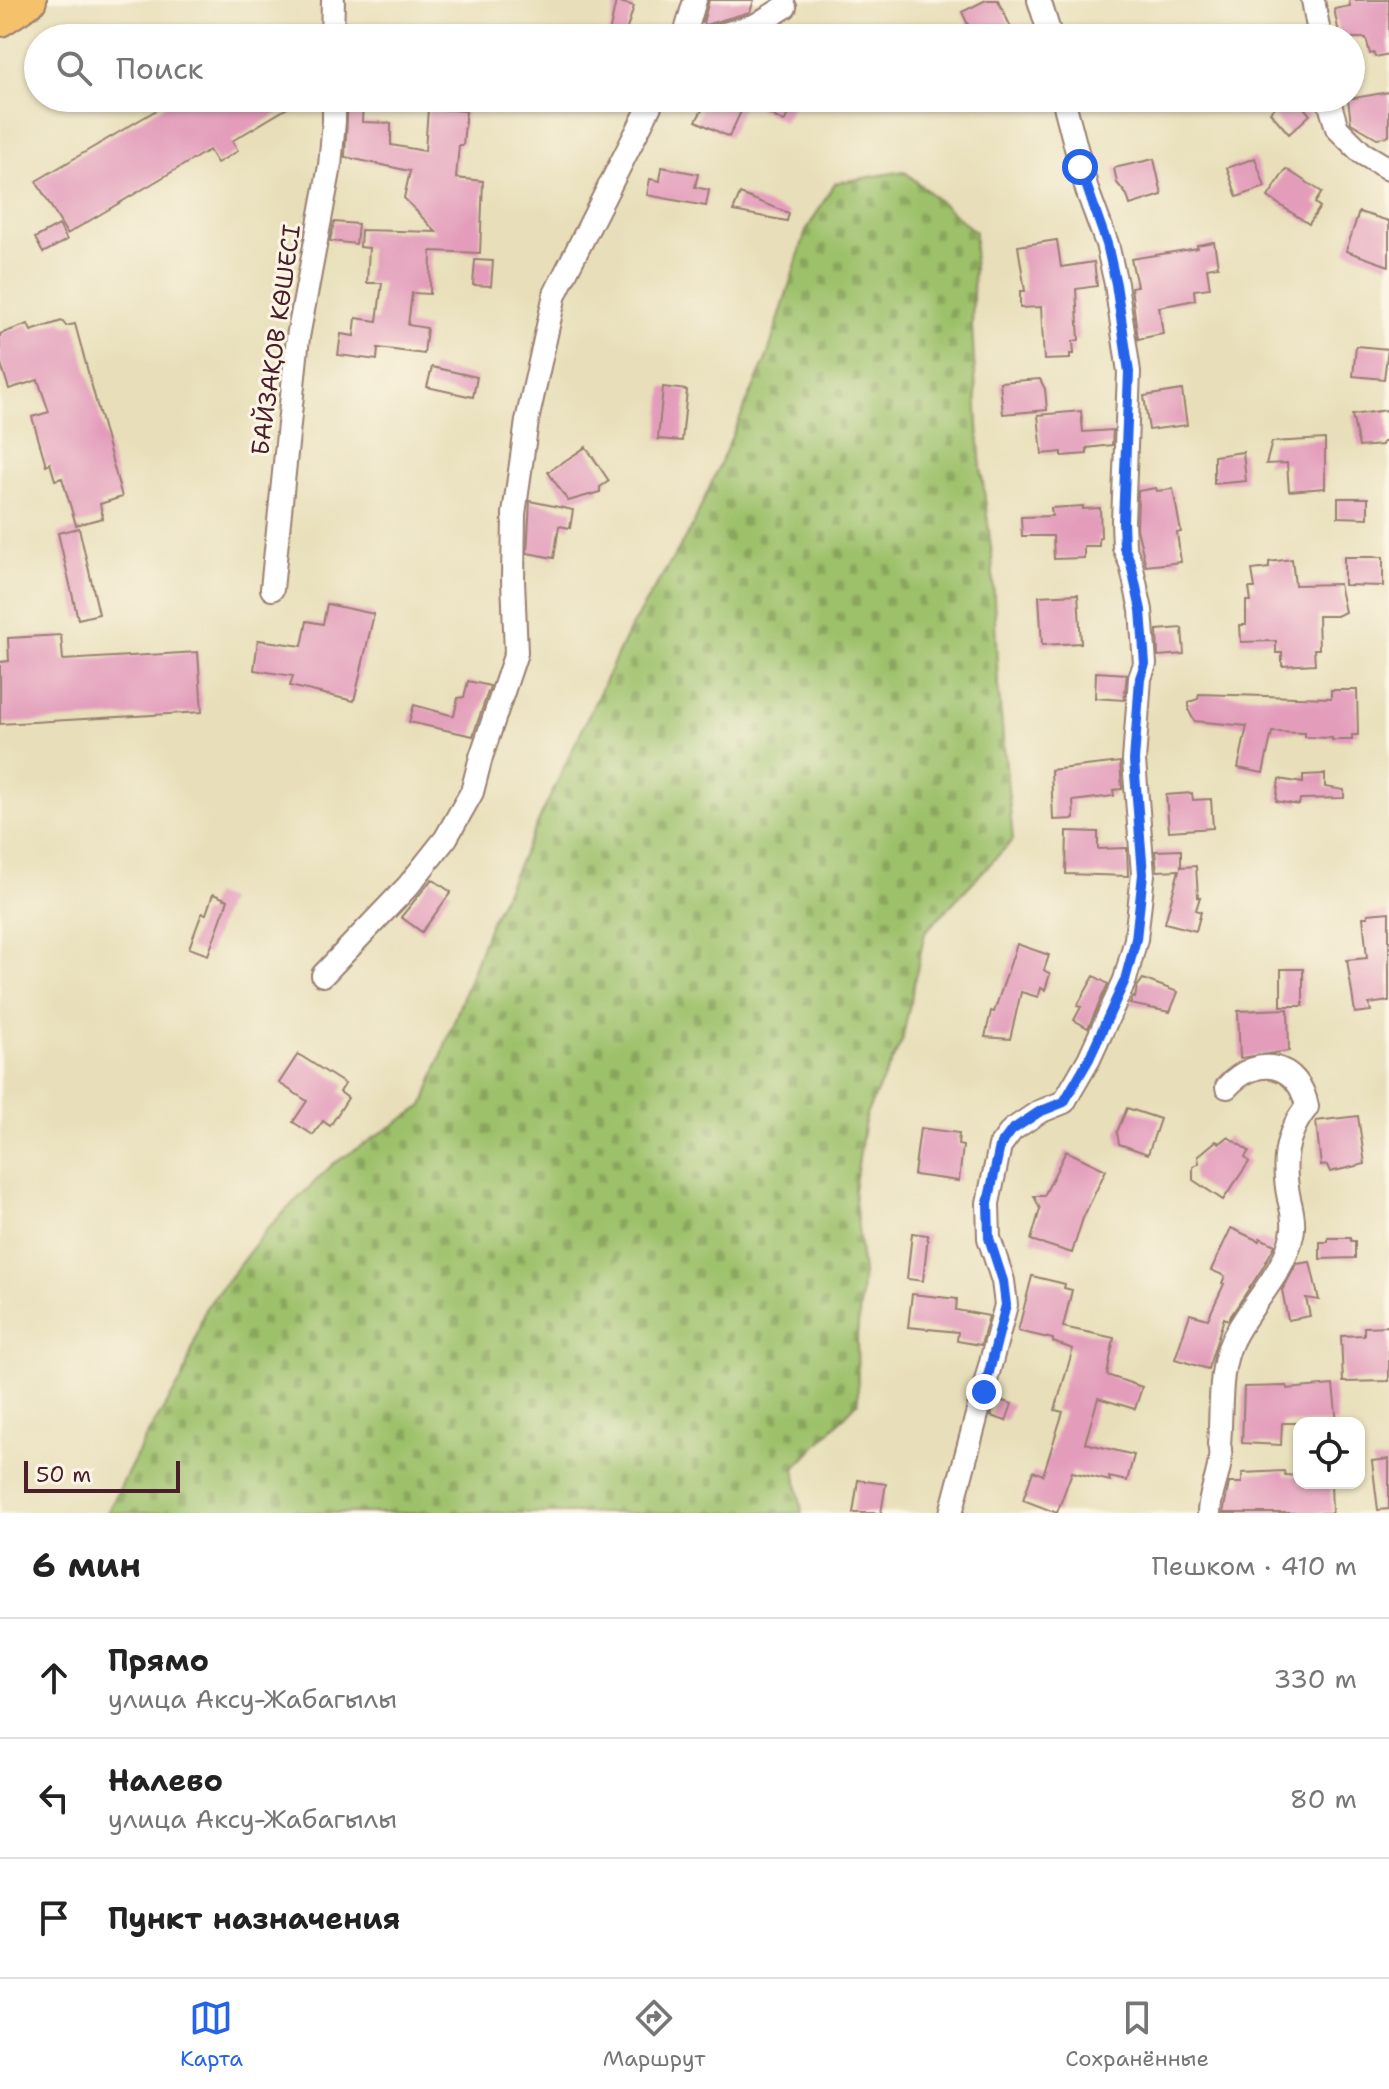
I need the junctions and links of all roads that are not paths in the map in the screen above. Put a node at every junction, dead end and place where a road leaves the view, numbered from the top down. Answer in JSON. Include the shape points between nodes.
{"nodes":[{"id":1,"x":29,"y":0,"type":"edge"},
{"id":2,"x":333,"y":0,"type":"edge"},
{"id":3,"x":695,"y":0,"type":"edge"},
{"id":4,"x":1039,"y":0,"type":"edge"},
{"id":5,"x":1313,"y":0,"type":"edge"},
{"id":6,"x":785,"y":7,"type":"dead end"},
{"id":7,"x":0,"y":19,"type":"edge"},
{"id":8,"x":332,"y":24,"type":"edge"},
{"id":9,"x":688,"y":24,"type":"edge"},
{"id":10,"x":758,"y":24,"type":"edge"},
{"id":11,"x":1047,"y":24,"type":"edge"},
{"id":12,"x":1317,"y":24,"type":"edge"},
{"id":13,"x":334,"y":112,"type":"edge"},
{"id":14,"x":647,"y":112,"type":"edge"},
{"id":15,"x":1067,"y":112,"type":"edge"},
{"id":16,"x":1332,"y":112,"type":"edge"},
{"id":17,"x":1389,"y":169,"type":"edge"},
{"id":18,"x":272,"y":589,"type":"dead end"},
{"id":19,"x":323,"y":975,"type":"dead end"},
{"id":20,"x":1227,"y":1087,"type":"dead end"},
{"id":21,"x":951,"y":1513,"type":"edge"},
{"id":22,"x":1209,"y":1513,"type":"edge"}],
"edges":[{"from":1,"to":7,"type":"main road"},
{"from":2,"to":8,"type":"street"},
{"from":3,"to":9,"type":"street"},
{"from":4,"to":11,"type":"street"},
{"from":5,"to":12,"type":"street"},
{"from":6,"to":10,"type":"street"},
{"from":13,"to":18,"type":"street","name":"БАЙЗАҚОВ КӨШЕСІ","via":[[330,166],[298,337]]},
{"from":14,"to":19,"type":"street","via":[[555,294],[527,421],[514,514],[516,653],[472,792],[446,838],[408,886]]},
{"from":15,"to":21,"type":"street","via":[[1107,244],[1128,359],[1123,521],[1124,547],[1141,610],[1145,664],[1134,761],[1143,874],[1125,980],[1089,1059],[1064,1102],[1012,1130],[1000,1146],[988,1203],[989,1238],[1006,1305]]},
{"from":16,"to":17,"type":"street","via":[[1337,128],[1362,153]]},
{"from":20,"to":22,"type":"street","via":[[1249,1070],[1274,1067],[1300,1085],[1307,1107],[1289,1136],[1285,1159],[1293,1233],[1231,1343],[1224,1366],[1221,1452]]}]}
